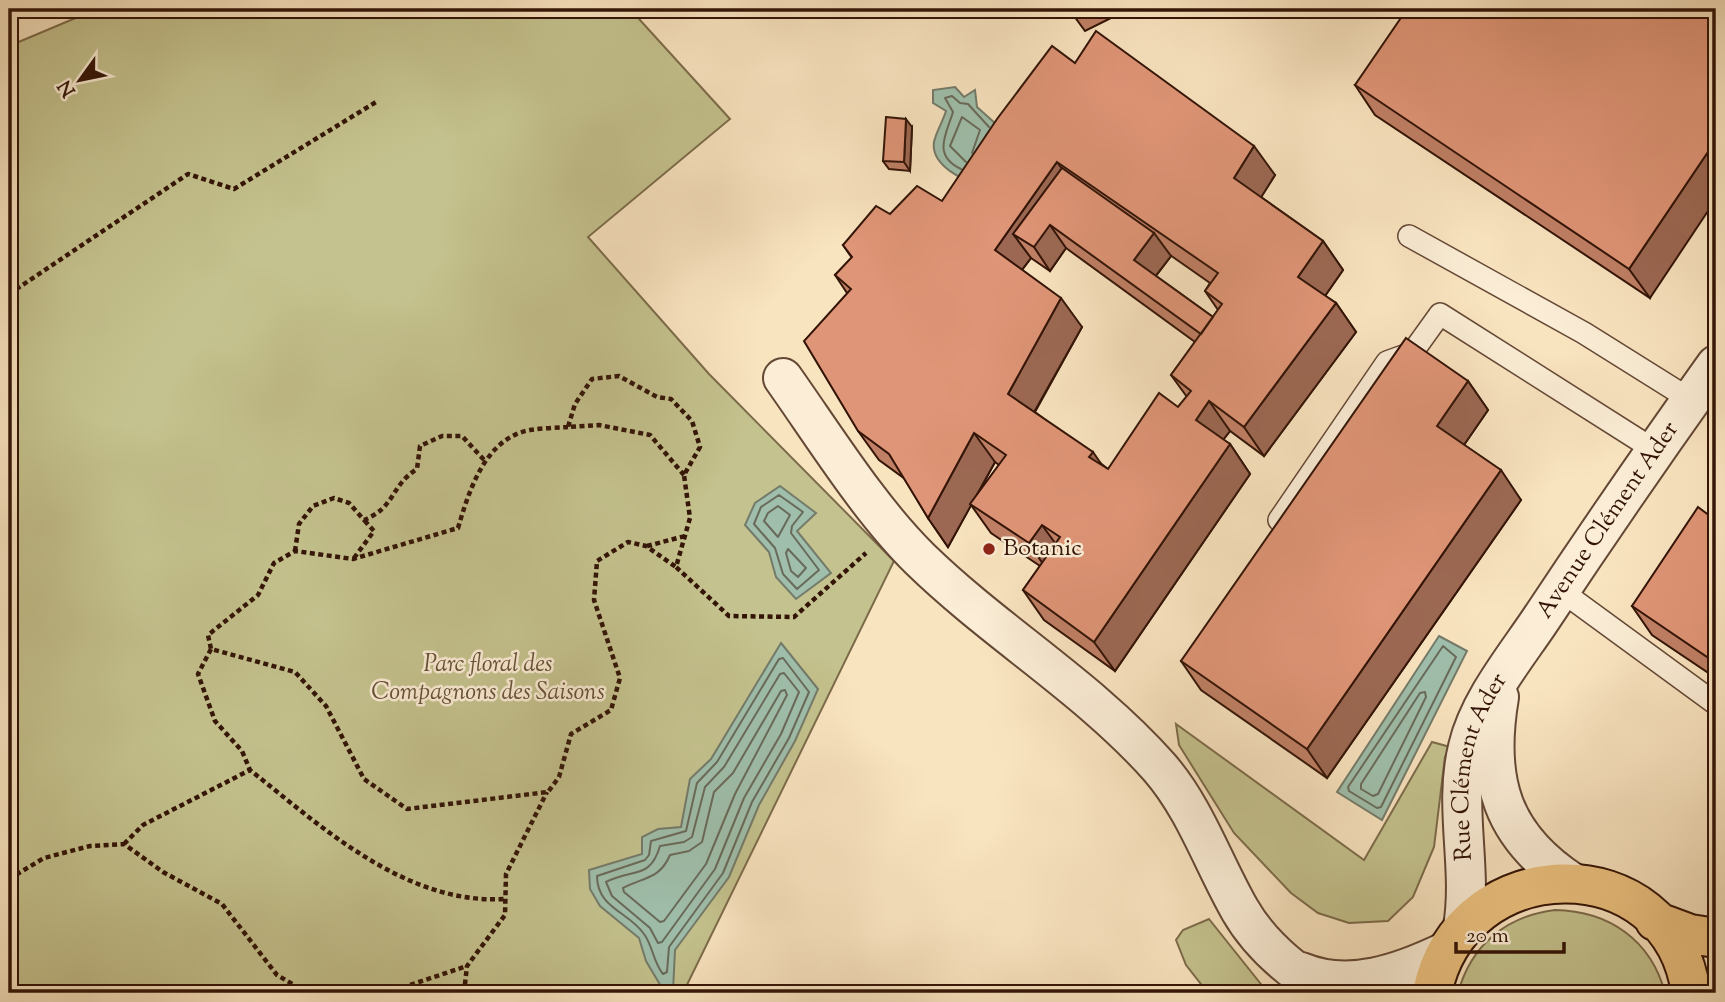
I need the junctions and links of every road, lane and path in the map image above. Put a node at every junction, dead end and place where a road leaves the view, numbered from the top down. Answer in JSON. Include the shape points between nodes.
{"nodes":[{"id":1,"x":376,"y":102,"type":"dead end"},
{"id":2,"x":1409,"y":236,"type":"dead end"},
{"id":3,"x":9,"y":293,"type":"edge"},
{"id":4,"x":1716,"y":365,"type":"edge"},
{"id":5,"x":783,"y":378,"type":"dead end"},
{"id":6,"x":1691,"y":401,"type":"junction"},
{"id":7,"x":568,"y":427,"type":"junction"},
{"id":8,"x":1656,"y":451,"type":"junction"},
{"id":9,"x":485,"y":461,"type":"junction"},
{"id":10,"x":684,"y":475,"type":"junction"},
{"id":11,"x":364,"y":520,"type":"junction"},
{"id":12,"x":896,"y":534,"type":"junction"},
{"id":13,"x":1270,"y":534,"type":"edge"},
{"id":14,"x":685,"y":536,"type":"junction"},
{"id":15,"x":646,"y":546,"type":"junction"},
{"id":16,"x":295,"y":551,"type":"junction"},
{"id":17,"x":353,"y":559,"type":"junction"},
{"id":18,"x":676,"y":567,"type":"junction"},
{"id":19,"x":1560,"y":590,"type":"junction"},
{"id":20,"x":211,"y":649,"type":"junction"},
{"id":21,"x":1502,"y":677,"type":"junction"},
{"id":22,"x":1716,"y":704,"type":"edge"},
{"id":23,"x":250,"y":770,"type":"junction"},
{"id":24,"x":548,"y":792,"type":"junction"},
{"id":25,"x":124,"y":844,"type":"junction"},
{"id":26,"x":9,"y":879,"type":"edge"},
{"id":27,"x":1573,"y":883,"type":"junction"},
{"id":28,"x":505,"y":899,"type":"junction"},
{"id":29,"x":1655,"y":921,"type":"junction"},
{"id":30,"x":1716,"y":939,"type":"edge"},
{"id":31,"x":1454,"y":940,"type":"junction"},
{"id":32,"x":467,"y":966,"type":"junction"},
{"id":33,"x":1316,"y":987,"type":"edge"},
{"id":34,"x":308,"y":993,"type":"edge"},
{"id":35,"x":386,"y":993,"type":"edge"},
{"id":36,"x":464,"y":993,"type":"edge"},
{"id":37,"x":1432,"y":993,"type":"edge"},
{"id":38,"x":1691,"y":993,"type":"edge"}],
"edges":[{"from":1,"to":3,"type":"path","via":[[234,189],[188,174]]},
{"from":2,"to":6,"type":"lane","via":[[1584,333]]},
{"from":4,"to":6,"type":"street","name":"Avenue Clément Ader"},
{"from":5,"to":12,"type":"street"},
{"from":6,"to":8,"type":"street","name":"Avenue Clément Ader"},
{"from":7,"to":9,"type":"path","via":[[527,430],[496,448]]},
{"from":7,"to":10,"type":"path","via":[[598,425],[650,435]]},
{"from":7,"to":10,"type":"path","via":[[575,404],[592,379],[619,376],[657,397],[671,399],[692,421],[700,447]]},
{"from":8,"to":13,"type":"lane","via":[[1440,314],[1412,353],[1387,362]]},
{"from":8,"to":19,"type":"street","name":"Avenue Clément Ader"},
{"from":9,"to":11,"type":"path","via":[[462,436],[442,436],[420,446],[417,468],[401,479],[392,500]]},
{"from":9,"to":17,"type":"path","via":[[458,528]]},
{"from":10,"to":14,"type":"path","via":[[690,518]]},
{"from":11,"to":16,"type":"path","via":[[349,503],[334,498],[313,506],[299,524]]},
{"from":11,"to":17,"type":"path","via":[[374,531]]},
{"from":12,"to":18,"type":"path","via":[[878,542],[794,617],[729,616]]},
{"from":12,"to":33,"type":"street","via":[[939,577],[1109,718],[1161,770],[1187,808],[1241,912],[1265,944]]},
{"from":14,"to":15,"type":"path"},
{"from":14,"to":18,"type":"path"},
{"from":15,"to":18,"type":"path"},
{"from":15,"to":24,"type":"path","via":[[628,542],[597,561],[594,600],[620,678],[611,710],[571,734],[559,777]]},
{"from":16,"to":17,"type":"path"},
{"from":16,"to":20,"type":"path","via":[[274,563],[258,595],[208,635]]},
{"from":19,"to":21,"type":"street","name":"Avenue Clément Ader"},
{"from":19,"to":22,"type":"lane"},
{"from":20,"to":23,"type":"path","via":[[198,674],[215,721],[242,751]]},
{"from":20,"to":24,"type":"path","via":[[295,672],[326,706],[364,779],[407,809]]},
{"from":21,"to":27,"type":"street","name":"Rue Clément Ader","via":[[1495,756],[1504,809],[1534,854]]},
{"from":21,"to":31,"type":"street","name":"Rue Clément Ader","via":[[1475,726],[1464,764],[1467,891]]},
{"from":23,"to":25,"type":"path","via":[[143,825]]},
{"from":23,"to":28,"type":"path","via":[[391,874],[481,900]]},
{"from":24,"to":28,"type":"path","via":[[506,874]]},
{"from":25,"to":26,"type":"path","via":[[90,846],[44,858]]},
{"from":25,"to":34,"type":"path","via":[[163,872],[222,904],[277,975]]},
{"from":27,"to":29,"type":"main road","via":[[1618,895]]},
{"from":27,"to":31,"type":"main road","via":[[1542,884],[1513,892],[1486,906]]},
{"from":28,"to":32,"type":"path","via":[[505,915]]},
{"from":29,"to":30,"type":"main road"},
{"from":29,"to":38,"type":"main road","via":[[1681,959]]},
{"from":31,"to":33,"type":"street","via":[[1409,968]]},
{"from":31,"to":37,"type":"main road"},
{"from":32,"to":35,"type":"path"},
{"from":32,"to":36,"type":"path"}]}
